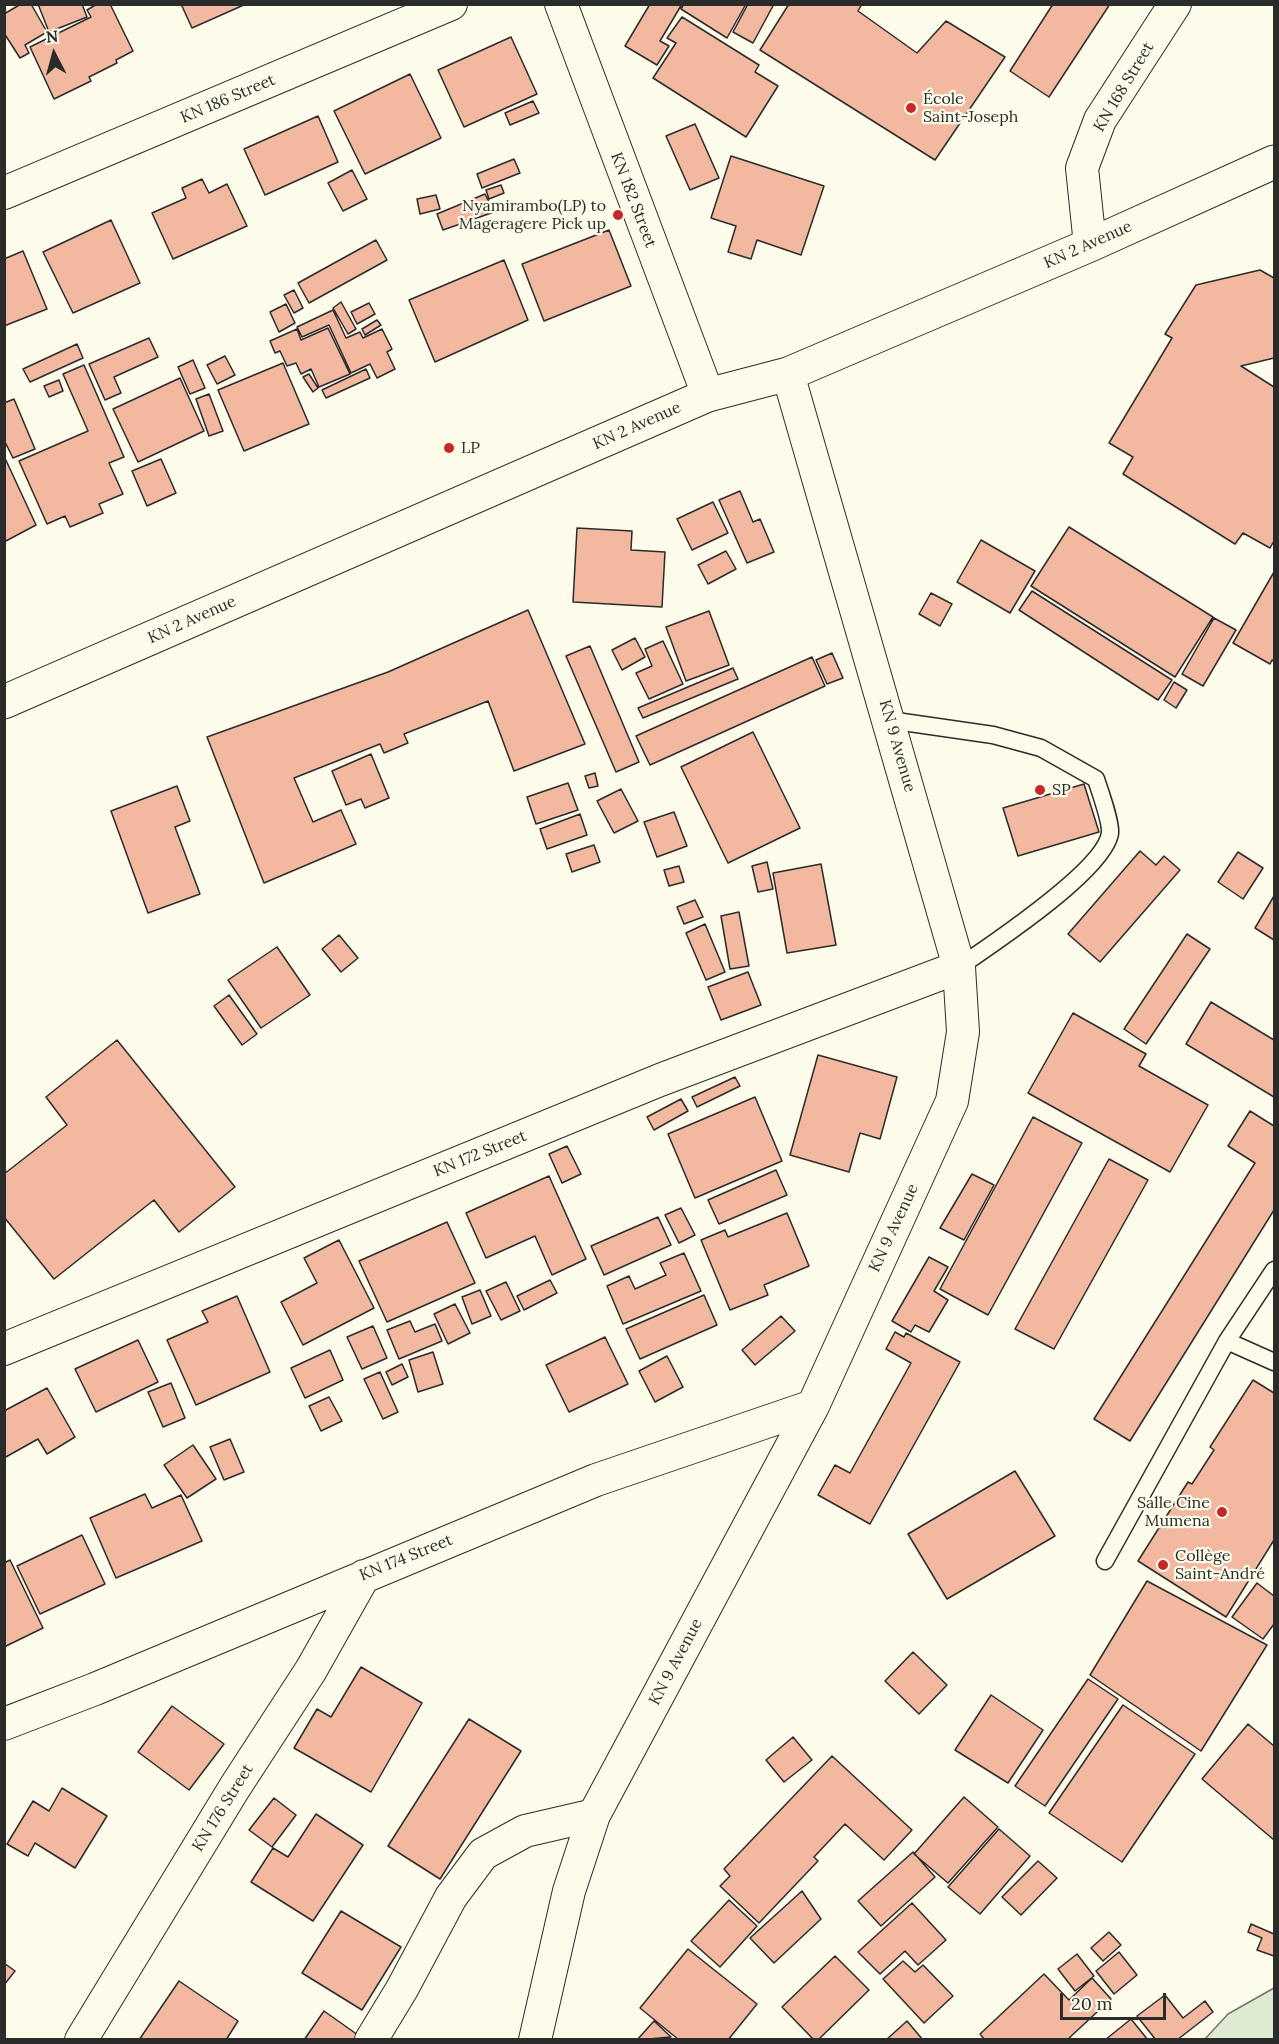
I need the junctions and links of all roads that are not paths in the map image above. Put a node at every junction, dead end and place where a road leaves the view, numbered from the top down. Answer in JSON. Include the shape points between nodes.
{"nodes":[{"id":1,"x":451,"y":4,"type":"edge"},
{"id":2,"x":561,"y":4,"type":"edge"},
{"id":3,"x":1175,"y":4,"type":"edge"},
{"id":4,"x":1275,"y":162,"type":"edge"},
{"id":5,"x":4,"y":193,"type":"edge"},
{"id":6,"x":1090,"y":245,"type":"junction"},
{"id":7,"x":788,"y":374,"type":"junction"},
{"id":8,"x":708,"y":396,"type":"junction"},
{"id":9,"x":4,"y":702,"type":"edge"},
{"id":10,"x":889,"y":720,"type":"junction"},
{"id":11,"x":959,"y":967,"type":"junction"},
{"id":12,"x":1275,"y":1270,"type":"edge"},
{"id":13,"x":1227,"y":1341,"type":"junction"},
{"id":14,"x":4,"y":1349,"type":"edge"},
{"id":15,"x":1275,"y":1362,"type":"edge"},
{"id":16,"x":813,"y":1406,"type":"junction"},
{"id":17,"x":1105,"y":1561,"type":"dead end"},
{"id":18,"x":363,"y":1576,"type":"junction"},
{"id":19,"x":4,"y":1724,"type":"edge"},
{"id":20,"x":594,"y":1815,"type":"junction"},
{"id":21,"x":81,"y":2040,"type":"edge"},
{"id":22,"x":371,"y":2040,"type":"edge"},
{"id":23,"x":535,"y":2040,"type":"edge"}],
"edges":[{"from":1,"to":5,"type":"street","name":"KN 186 Street"},
{"from":2,"to":8,"type":"street","name":"KN 182 Street"},
{"from":3,"to":6,"type":"street","name":"KN 168 Street","via":[[1100,120],[1082,168]]},
{"from":4,"to":6,"type":"main road","name":"KN 2 Avenue"},
{"from":6,"to":7,"type":"main road","name":"KN 2 Avenue"},
{"from":7,"to":8,"type":"main road","name":"KN 2 Avenue"},
{"from":7,"to":10,"type":"street","name":"KN 9 Avenue"},
{"from":8,"to":9,"type":"main road","name":"KN 2 Avenue"},
{"from":10,"to":11,"type":"street","name":"KN 9 Avenue"},
{"from":10,"to":11,"type":"lane","via":[[983,733],[1041,748],[1096,779],[1110,832],[1101,852],[1052,899]]},
{"from":11,"to":14,"type":"street","name":"KN 172 Street","via":[[660,1080]]},
{"from":11,"to":16,"type":"street","name":"KN 9 Avenue","via":[[963,1032],[952,1101]]},
{"from":12,"to":13,"type":"lane"},
{"from":13,"to":15,"type":"lane"},
{"from":13,"to":17,"type":"lane"},
{"from":16,"to":18,"type":"street","name":"KN 174 Street","via":[[596,1480]]},
{"from":16,"to":20,"type":"street","name":"KN 9 Avenue"},
{"from":18,"to":19,"type":"street","name":"KN 174 Street"},
{"from":18,"to":21,"type":"street","name":"KN 176 Street","via":[[311,1671],[235,1787]]},
{"from":20,"to":22,"type":"street","via":[[525,1831],[483,1854],[451,1897]]},
{"from":20,"to":23,"type":"street","name":"KN 9 Avenue","via":[[568,1891]]}]}
